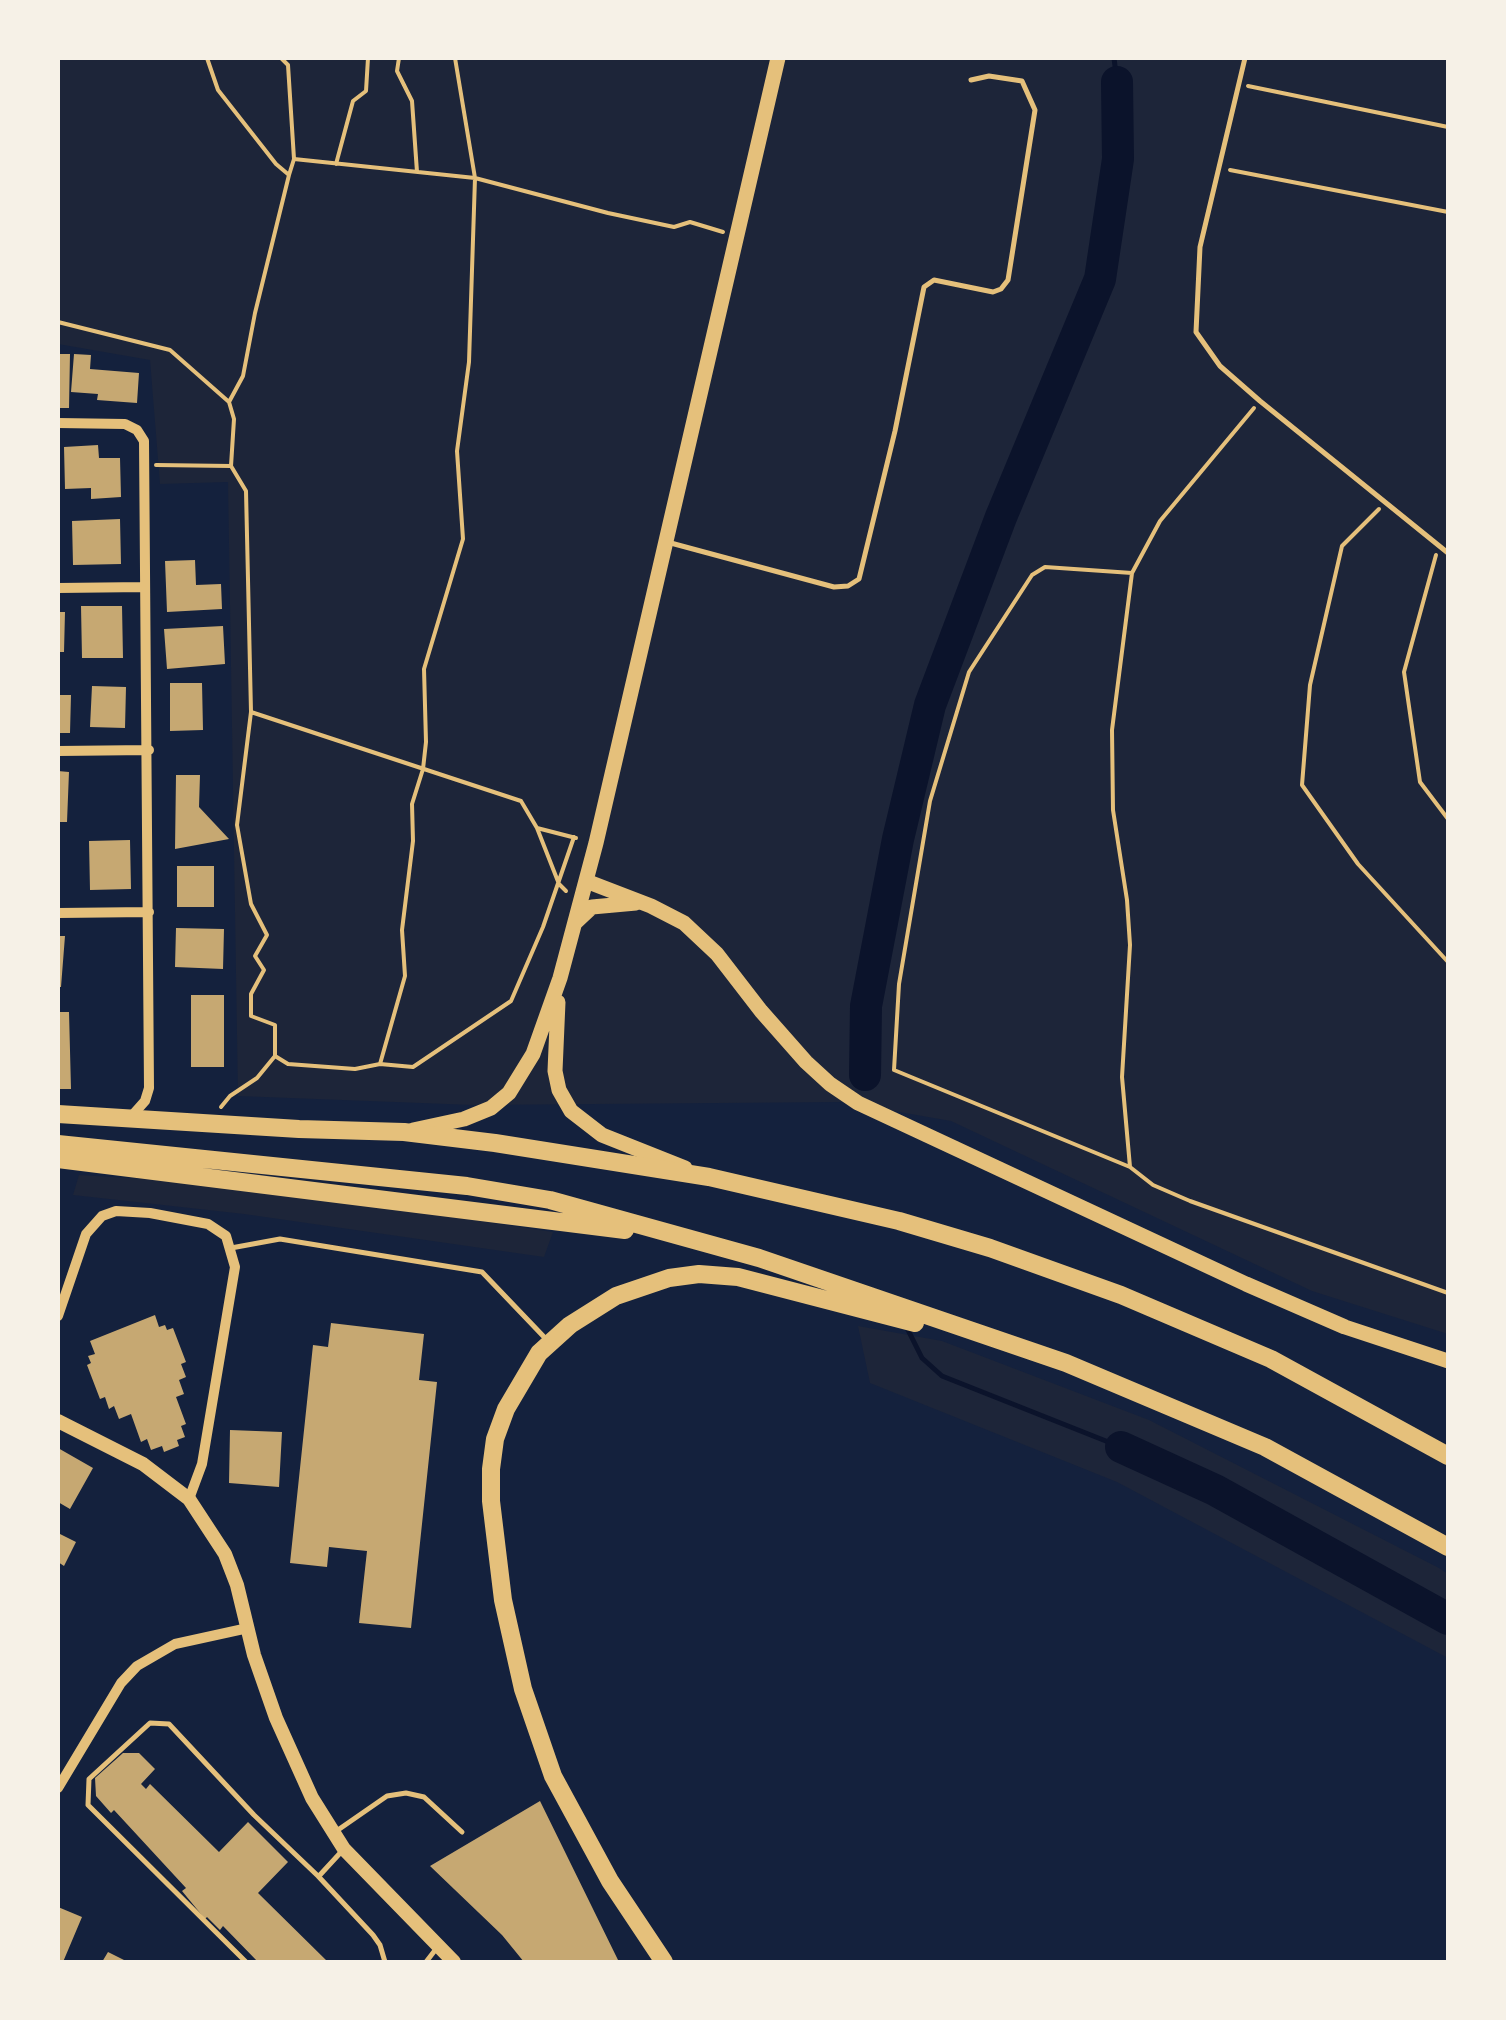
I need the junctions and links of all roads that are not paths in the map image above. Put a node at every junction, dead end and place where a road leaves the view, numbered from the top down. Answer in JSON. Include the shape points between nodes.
{"nodes":[{"id":1,"x":778,"y":58,"type":"edge"},
{"id":2,"x":1245,"y":58,"type":"edge"},
{"id":3,"x":971,"y":80,"type":"dead end"},
{"id":4,"x":58,"y":423,"type":"edge"},
{"id":5,"x":665,"y":542,"type":"junction"},
{"id":6,"x":1448,"y":553,"type":"edge"},
{"id":7,"x":145,"y":587,"type":"junction"},
{"id":8,"x":58,"y":588,"type":"edge"},
{"id":9,"x":148,"y":750,"type":"junction"},
{"id":10,"x":58,"y":751,"type":"edge"},
{"id":11,"x":579,"y":878,"type":"junction"},
{"id":12,"x":644,"y":903,"type":"junction"},
{"id":13,"x":58,"y":912,"type":"edge"},
{"id":14,"x":148,"y":912,"type":"junction"},
{"id":15,"x":574,"y":926,"type":"junction"},
{"id":16,"x":560,"y":978,"type":"junction"},
{"id":17,"x":58,"y":1114,"type":"edge"},
{"id":18,"x":129,"y":1119,"type":"junction"},
{"id":19,"x":404,"y":1132,"type":"junction"},
{"id":20,"x":58,"y":1144,"type":"edge"},
{"id":21,"x":58,"y":1159,"type":"edge"},
{"id":22,"x":709,"y":1177,"type":"junction"},
{"id":23,"x":690,"y":1238,"type":"junction"},
{"id":24,"x":231,"y":1248,"type":"junction"},
{"id":25,"x":58,"y":1316,"type":"edge"},
{"id":26,"x":550,"y":1342,"type":"junction"},
{"id":27,"x":1448,"y":1361,"type":"edge"},
{"id":28,"x":1066,"y":1363,"type":"junction"},
{"id":29,"x":58,"y":1421,"type":"edge"},
{"id":30,"x":1448,"y":1456,"type":"edge"},
{"id":31,"x":188,"y":1499,"type":"junction"},
{"id":32,"x":1448,"y":1547,"type":"edge"},
{"id":33,"x":248,"y":1628,"type":"junction"},
{"id":34,"x":58,"y":1788,"type":"edge"},
{"id":35,"x":462,"y":1832,"type":"dead end"},
{"id":36,"x":333,"y":1833,"type":"junction"},
{"id":37,"x":344,"y":1849,"type":"junction"},
{"id":38,"x":318,"y":1876,"type":"junction"},
{"id":39,"x":437,"y":1947,"type":"junction"},
{"id":40,"x":246,"y":1962,"type":"edge"},
{"id":41,"x":384,"y":1962,"type":"edge"},
{"id":42,"x":426,"y":1962,"type":"edge"},
{"id":43,"x":454,"y":1962,"type":"edge"},
{"id":44,"x":664,"y":1962,"type":"edge"}],
"edges":[{"from":1,"to":5,"type":"main road"},
{"from":2,"to":6,"type":"lane","via":[[1200,246],[1196,332],[1220,366]]},
{"from":3,"to":5,"type":"lane","via":[[1022,81],[1035,110],[1008,280],[993,292],[934,280],[924,287],[858,579],[834,587]]},
{"from":4,"to":7,"type":"street","via":[[126,424],[144,441]]},
{"from":5,"to":11,"type":"main road"},
{"from":7,"to":8,"type":"street"},
{"from":7,"to":9,"type":"street"},
{"from":9,"to":10,"type":"street"},
{"from":9,"to":14,"type":"street"},
{"from":11,"to":12,"type":"main road"},
{"from":11,"to":15,"type":"main road"},
{"from":12,"to":15,"type":"main road","via":[[592,907]]},
{"from":12,"to":27,"type":"main road","via":[[702,938],[806,1062],[858,1104],[1246,1284]]},
{"from":13,"to":14,"type":"street"},
{"from":14,"to":18,"type":"street","via":[[149,1088]]},
{"from":15,"to":16,"type":"main road"},
{"from":16,"to":19,"type":"main road","via":[[533,1054],[509,1094],[464,1119]]},
{"from":16,"to":22,"type":"main road","via":[[554,1070],[571,1111],[602,1134]]},
{"from":17,"to":18,"type":"highway"},
{"from":18,"to":19,"type":"highway"},
{"from":19,"to":22,"type":"highway"},
{"from":20,"to":23,"type":"highway","via":[[467,1186],[550,1200]]},
{"from":21,"to":23,"type":"highway"},
{"from":22,"to":30,"type":"highway","via":[[899,1221],[1121,1295],[1271,1360]]},
{"from":23,"to":28,"type":"highway"},
{"from":24,"to":25,"type":"street","via":[[208,1224],[150,1213],[102,1216],[86,1234]]},
{"from":24,"to":26,"type":"lane","via":[[280,1239],[482,1272]]},
{"from":24,"to":31,"type":"street","via":[[235,1267],[202,1464]]},
{"from":26,"to":28,"type":"highway","via":[[616,1296],[699,1274],[771,1284]]},
{"from":26,"to":44,"type":"highway","via":[[520,1381],[495,1439],[491,1501],[503,1600],[553,1776]]},
{"from":28,"to":32,"type":"highway","via":[[1266,1447]]},
{"from":29,"to":31,"type":"street","via":[[143,1464]]},
{"from":31,"to":33,"type":"street","via":[[225,1554]]},
{"from":33,"to":34,"type":"street","via":[[175,1644],[138,1666]]},
{"from":33,"to":36,"type":"street","via":[[281,1732]]},
{"from":35,"to":36,"type":"lane","via":[[424,1797],[406,1793],[387,1796]]},
{"from":36,"to":37,"type":"street"},
{"from":37,"to":38,"type":"lane"},
{"from":37,"to":39,"type":"street"},
{"from":38,"to":40,"type":"lane","via":[[169,1724],[150,1723],[89,1779],[91,1810]]},
{"from":38,"to":41,"type":"lane","via":[[374,1935]]},
{"from":39,"to":42,"type":"lane"},
{"from":39,"to":43,"type":"street"}]}
